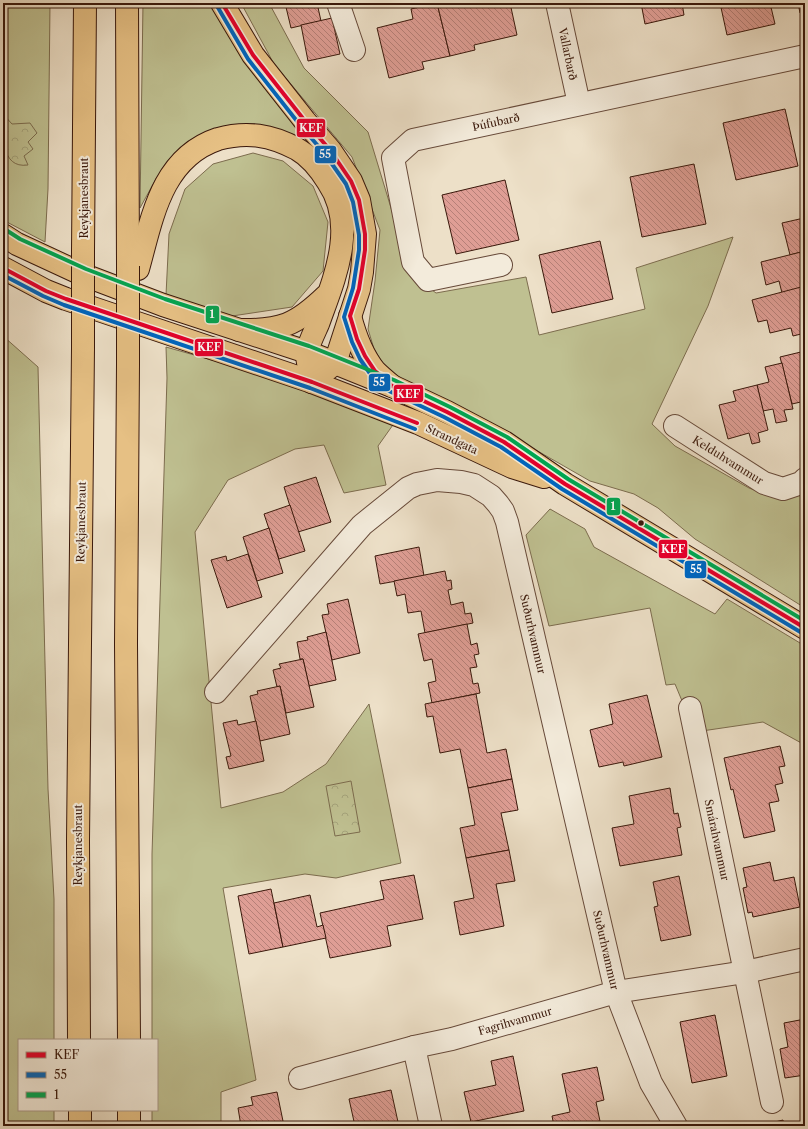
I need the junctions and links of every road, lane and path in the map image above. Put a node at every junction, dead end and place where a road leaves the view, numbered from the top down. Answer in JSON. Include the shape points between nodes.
{"nodes":[{"id":1,"x":127,"y":3,"type":"edge"},
{"id":2,"x":222,"y":3,"type":"edge"},
{"id":3,"x":338,"y":3,"type":"edge"},
{"id":4,"x":557,"y":3,"type":"edge"},
{"id":5,"x":85,"y":4,"type":"edge"},
{"id":6,"x":354,"y":50,"type":"dead end"},
{"id":7,"x":805,"y":56,"type":"edge"},
{"id":8,"x":579,"y":104,"type":"junction"},
{"id":9,"x":3,"y":235,"type":"edge"},
{"id":10,"x":501,"y":265,"type":"dead end"},
{"id":11,"x":133,"y":267,"type":"junction"},
{"id":12,"x":3,"y":268,"type":"edge"},
{"id":13,"x":329,"y":294,"type":"junction"},
{"id":14,"x":350,"y":316,"type":"junction"},
{"id":15,"x":239,"y":330,"type":"junction"},
{"id":16,"x":307,"y":352,"type":"junction"},
{"id":17,"x":335,"y":362,"type":"junction"},
{"id":18,"x":312,"y":382,"type":"junction"},
{"id":19,"x":392,"y":386,"type":"junction"},
{"id":20,"x":675,"y":426,"type":"dead end"},
{"id":21,"x":805,"y":479,"type":"edge"},
{"id":22,"x":565,"y":484,"type":"junction"},
{"id":23,"x":805,"y":628,"type":"edge"},
{"id":24,"x":216,"y":692,"type":"dead end"},
{"id":25,"x":690,"y":708,"type":"dead end"},
{"id":26,"x":805,"y":959,"type":"edge"},
{"id":27,"x":745,"y":972,"type":"junction"},
{"id":28,"x":616,"y":992,"type":"junction"},
{"id":29,"x":79,"y":1039,"type":"edge"},
{"id":30,"x":128,"y":1039,"type":"edge"},
{"id":31,"x":414,"y":1047,"type":"junction"},
{"id":32,"x":300,"y":1078,"type":"dead end"},
{"id":33,"x":772,"y":1102,"type":"dead end"},
{"id":34,"x":80,"y":1111,"type":"edge"},
{"id":35,"x":129,"y":1111,"type":"edge"},
{"id":36,"x":80,"y":1126,"type":"edge"},
{"id":37,"x":129,"y":1126,"type":"edge"},
{"id":38,"x":431,"y":1126,"type":"edge"},
{"id":39,"x":676,"y":1126,"type":"edge"}],
"edges":[{"from":1,"to":11,"type":"main road"},
{"from":2,"to":14,"type":"main road","via":[[253,55],[330,150],[351,181],[359,200],[365,250],[359,288]]},
{"from":3,"to":6,"type":"street"},
{"from":4,"to":8,"type":"street","name":"Vallarbarð"},
{"from":5,"to":29,"type":"main road","name":"Reykjanesbraut","bridge":true,"via":[[78,841]]},
{"from":7,"to":8,"type":"street","name":"Þúfubarð"},
{"from":8,"to":10,"type":"street","name":"Þúfubarð","via":[[413,140],[393,158],[413,262],[428,280]]},
{"from":9,"to":15,"type":"main road","name":"Strandgata","via":[[84,275]]},
{"from":11,"to":13,"type":"main road","via":[[162,190],[179,165],[197,149],[212,142],[239,134],[256,135],[280,141],[303,153],[312,160],[332,188],[341,212],[343,239]]},
{"from":11,"to":30,"type":"main road","bridge":true,"via":[[128,311]]},
{"from":12,"to":18,"type":"main road","name":"Strandgata","via":[[66,300]]},
{"from":13,"to":15,"type":"main road","via":[[302,318],[292,323],[273,329]]},
{"from":13,"to":16,"type":"main road"},
{"from":14,"to":17,"type":"main road"},
{"from":14,"to":19,"type":"main road","via":[[365,356],[375,371]]},
{"from":15,"to":16,"type":"main road","name":"Strandgata"},
{"from":16,"to":17,"type":"main road","name":"Strandgata"},
{"from":16,"to":18,"type":"main road"},
{"from":17,"to":18,"type":"main road"},
{"from":17,"to":19,"type":"main road","name":"Strandgata"},
{"from":18,"to":22,"type":"main road","name":"Strandgata","via":[[418,424],[512,467]]},
{"from":19,"to":22,"type":"main road","name":"Strandgata","via":[[504,442]]},
{"from":20,"to":21,"type":"street","name":"Kelduhvammur","via":[[764,483],[783,489]]},
{"from":22,"to":23,"type":"main road","name":"Strandgata"},
{"from":24,"to":28,"type":"street","name":"Suðurhvammur","via":[[362,525],[408,488],[437,480],[461,482],[474,485],[491,496],[503,510],[507,522]]},
{"from":25,"to":27,"type":"street","name":"Smárahvammur"},
{"from":26,"to":27,"type":"street"},
{"from":27,"to":28,"type":"street"},
{"from":27,"to":33,"type":"street","name":"Smárahvammur"},
{"from":28,"to":31,"type":"street","name":"Fagrihvammur","via":[[452,1039]]},
{"from":28,"to":39,"type":"street","name":"Suðurhvammur","via":[[651,1083]]},
{"from":31,"to":32,"type":"street","name":"Fagrihvammur"},
{"from":31,"to":38,"type":"street"},
{"from":34,"to":36,"type":"main road"},
{"from":35,"to":37,"type":"main road"}]}
